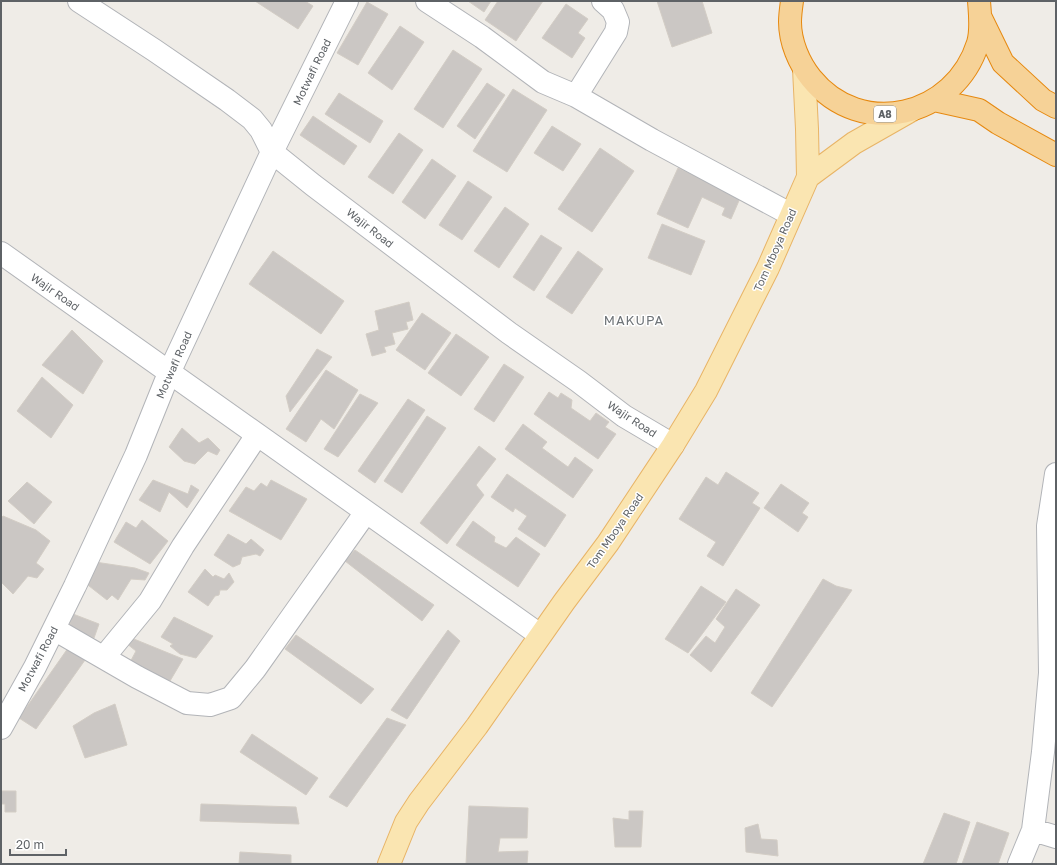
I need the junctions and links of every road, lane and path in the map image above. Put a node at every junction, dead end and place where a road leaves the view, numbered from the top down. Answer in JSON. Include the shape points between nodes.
{"nodes":[{"id":1,"x":79,"y":1,"type":"edge"},
{"id":2,"x":346,"y":1,"type":"edge"},
{"id":3,"x":427,"y":1,"type":"edge"},
{"id":4,"x":603,"y":1,"type":"edge"},
{"id":5,"x":792,"y":1,"type":"edge"},
{"id":6,"x":980,"y":9,"type":"edge"},
{"id":7,"x":804,"y":69,"type":"junction"},
{"id":8,"x":576,"y":96,"type":"junction"},
{"id":9,"x":934,"y":100,"type":"junction"},
{"id":10,"x":1056,"y":107,"type":"edge"},
{"id":11,"x":912,"y":110,"type":"junction"},
{"id":12,"x":272,"y":152,"type":"junction"},
{"id":13,"x":1056,"y":155,"type":"edge"},
{"id":14,"x":808,"y":177,"type":"junction"},
{"id":15,"x":790,"y":214,"type":"junction"},
{"id":16,"x":1,"y":253,"type":"edge"},
{"id":17,"x":169,"y":373,"type":"junction"},
{"id":18,"x":257,"y":435,"type":"junction"},
{"id":19,"x":673,"y":445,"type":"junction"},
{"id":20,"x":1056,"y":474,"type":"edge"},
{"id":21,"x":366,"y":512,"type":"junction"},
{"id":22,"x":54,"y":629,"type":"junction"},
{"id":23,"x":540,"y":635,"type":"junction"},
{"id":24,"x":104,"y":657,"type":"junction"},
{"id":25,"x":1,"y":728,"type":"edge"},
{"id":26,"x":1033,"y":830,"type":"junction"},
{"id":27,"x":1056,"y":837,"type":"edge"},
{"id":28,"x":389,"y":864,"type":"edge"},
{"id":29,"x":1019,"y":864,"type":"edge"}],
"edges":[{"from":1,"to":12,"type":"street","name":"Wajir Road","via":[[227,100],[261,130]]},
{"from":2,"to":12,"type":"street","name":"Motwafi Road"},
{"from":3,"to":8,"type":"street","via":[[543,82]]},
{"from":4,"to":8,"type":"street","via":[[613,10],[618,22],[616,32]]},
{"from":5,"to":7,"type":"highway","number":"A8","via":[[790,23],[794,47]]},
{"from":6,"to":9,"type":"highway","number":"A8","via":[[978,42],[969,65],[954,85]]},
{"from":6,"to":10,"type":"highway","number":"A8","via":[[1003,64],[1044,100]]},
{"from":7,"to":11,"type":"highway","number":"A8","via":[[819,88],[845,105],[862,111],[887,114]]},
{"from":7,"to":14,"type":"main road"},
{"from":8,"to":15,"type":"street"},
{"from":9,"to":11,"type":"highway","number":"A8"},
{"from":9,"to":13,"type":"highway","via":[[979,110]]},
{"from":11,"to":14,"type":"main road","via":[[854,143]]},
{"from":12,"to":17,"type":"street","name":"Motwafi Road"},
{"from":12,"to":19,"type":"street","name":"Wajir Road","via":[[508,333],[624,416]]},
{"from":14,"to":15,"type":"main road","name":"Tom Mboya Road"},
{"from":15,"to":19,"type":"main road","name":"Tom Mboya Road","via":[[768,268],[740,325],[706,392]]},
{"from":16,"to":17,"type":"street","name":"Wajir Road"},
{"from":17,"to":18,"type":"street","name":"Wajir Road"},
{"from":17,"to":22,"type":"street","name":"Motwafi Road","via":[[136,455]]},
{"from":18,"to":21,"type":"street","name":"Wajir Road"},
{"from":18,"to":24,"type":"street","via":[[183,546],[150,601]]},
{"from":19,"to":23,"type":"main road","name":"Tom Mboya Road","via":[[608,543]]},
{"from":20,"to":26,"type":"street","via":[[1048,526],[1050,673]]},
{"from":21,"to":23,"type":"street","name":"Wajir Road"},
{"from":21,"to":24,"type":"street","via":[[256,669],[231,698],[210,705],[188,703]]},
{"from":22,"to":24,"type":"street"},
{"from":22,"to":25,"type":"street","name":"Motwafi Road"},
{"from":23,"to":28,"type":"main road","name":"Tom Mboya Road","via":[[477,726],[419,802],[406,822]]},
{"from":26,"to":27,"type":"street"},
{"from":26,"to":29,"type":"street"}]}
